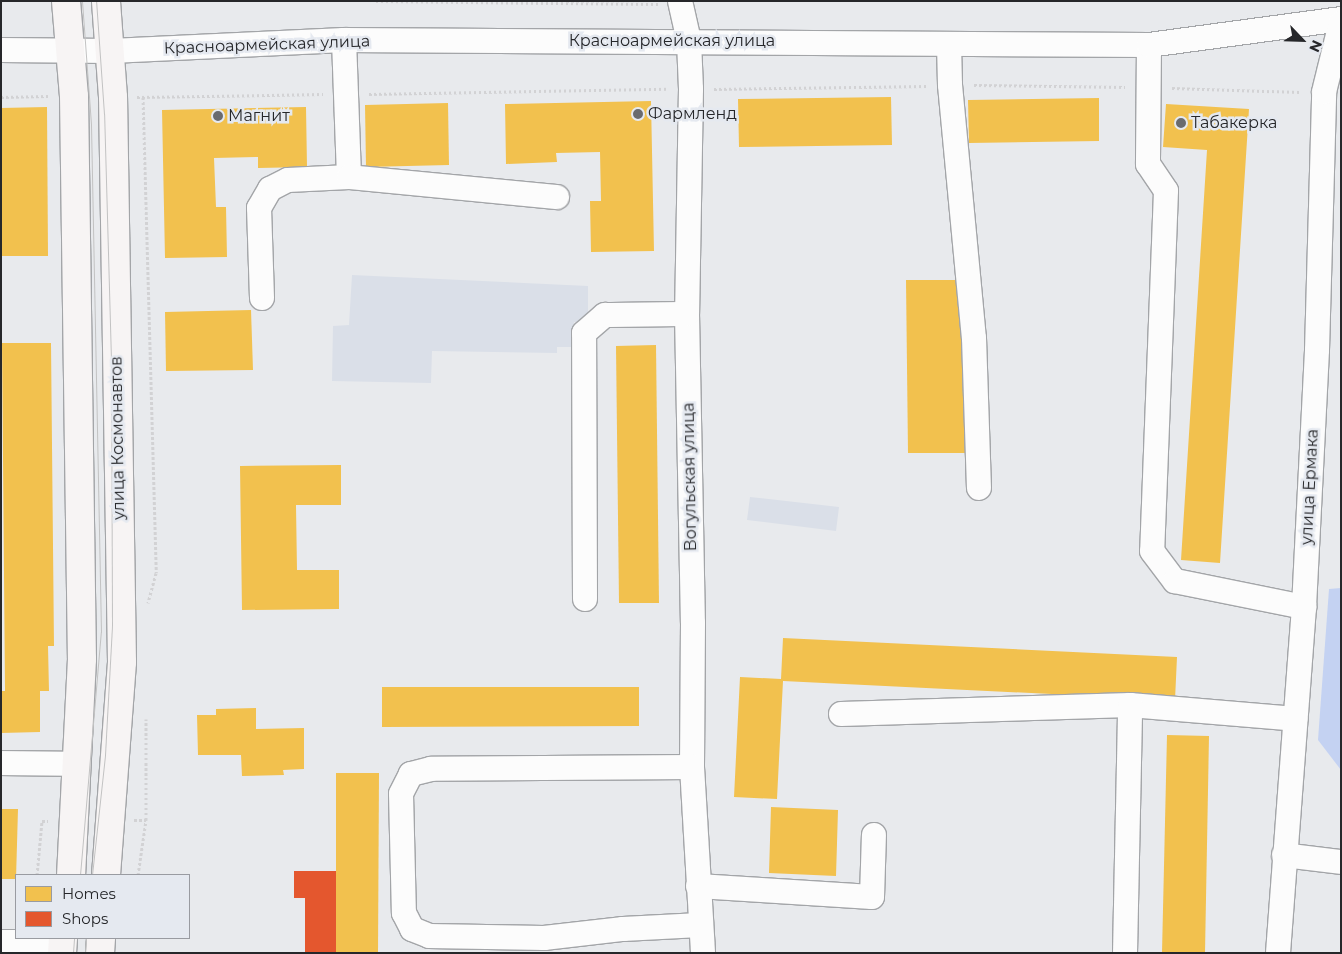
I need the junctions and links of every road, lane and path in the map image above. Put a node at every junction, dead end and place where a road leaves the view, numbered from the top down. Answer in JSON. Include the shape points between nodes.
{"nodes":[{"id":1,"x":66,"y":1,"type":"edge"},
{"id":2,"x":106,"y":1,"type":"edge"},
{"id":3,"x":376,"y":1,"type":"edge"},
{"id":4,"x":680,"y":3,"type":"edge"},
{"id":5,"x":1341,"y":21,"type":"edge"},
{"id":6,"x":344,"y":40,"type":"junction"},
{"id":7,"x":689,"y":41,"type":"junction"},
{"id":8,"x":949,"y":44,"type":"junction"},
{"id":9,"x":1149,"y":46,"type":"junction"},
{"id":10,"x":1,"y":50,"type":"edge"},
{"id":11,"x":70,"y":51,"type":"junction"},
{"id":12,"x":111,"y":51,"type":"junction"},
{"id":13,"x":143,"y":97,"type":"dead end"},
{"id":14,"x":349,"y":177,"type":"junction"},
{"id":15,"x":557,"y":197,"type":"dead end"},
{"id":16,"x":262,"y":298,"type":"dead end"},
{"id":17,"x":687,"y":314,"type":"junction"},
{"id":18,"x":979,"y":488,"type":"dead end"},
{"id":19,"x":585,"y":599,"type":"dead end"},
{"id":20,"x":148,"y":606,"type":"dead end"},
{"id":21,"x":1304,"y":607,"type":"junction"},
{"id":22,"x":1130,"y":705,"type":"junction"},
{"id":23,"x":146,"y":713,"type":"dead end"},
{"id":24,"x":841,"y":714,"type":"dead end"},
{"id":25,"x":1295,"y":719,"type":"junction"},
{"id":26,"x":1,"y":763,"type":"edge"},
{"id":27,"x":78,"y":764,"type":"junction"},
{"id":28,"x":692,"y":768,"type":"junction"},
{"id":29,"x":42,"y":821,"type":"dead end"},
{"id":30,"x":874,"y":835,"type":"dead end"},
{"id":31,"x":1284,"y":855,"type":"junction"},
{"id":32,"x":1341,"y":862,"type":"edge"},
{"id":33,"x":37,"y":874,"type":"edge"},
{"id":34,"x":71,"y":874,"type":"edge"},
{"id":35,"x":106,"y":874,"type":"edge"},
{"id":36,"x":138,"y":874,"type":"edge"},
{"id":37,"x":698,"y":886,"type":"junction"},
{"id":38,"x":700,"y":926,"type":"junction"},
{"id":39,"x":101,"y":939,"type":"edge"},
{"id":40,"x":1,"y":942,"type":"edge"},
{"id":41,"x":63,"y":944,"type":"edge"},
{"id":42,"x":100,"y":953,"type":"edge"},
{"id":43,"x":703,"y":953,"type":"edge"},
{"id":44,"x":1125,"y":953,"type":"edge"},
{"id":45,"x":1278,"y":953,"type":"edge"}],
"edges":[{"from":1,"to":11,"type":"main road"},
{"from":2,"to":12,"type":"main road","name":"улица Космонавтов"},
{"from":3,"to":4,"type":"path"},
{"from":4,"to":7,"type":"street","name":"Вогульская улица"},
{"from":5,"to":9,"type":"street","name":"Красноармейская улица"},
{"from":5,"to":21,"type":"street","name":"улица Ермака","via":[[1324,92],[1317,350]]},
{"from":6,"to":7,"type":"street","name":"Красноармейская улица"},
{"from":6,"to":12,"type":"street","name":"Красноармейская улица"},
{"from":6,"to":14,"type":"street"},
{"from":7,"to":8,"type":"street","name":"Красноармейская улица"},
{"from":7,"to":17,"type":"street","name":"Вогульская улица"},
{"from":8,"to":9,"type":"street","name":"Красноармейская улица"},
{"from":8,"to":18,"type":"street","via":[[974,338]]},
{"from":9,"to":21,"type":"street","via":[[1148,164],[1166,191],[1152,551],[1175,581]]},
{"from":10,"to":11,"type":"street","name":"Красноармейская улица"},
{"from":11,"to":12,"type":"street","name":"Красноармейская улица"},
{"from":11,"to":27,"type":"main road","via":[[74,96],[82,659]]},
{"from":12,"to":35,"type":"main road","name":"улица Космонавтов","via":[[122,662]]},
{"from":13,"to":20,"type":"path","via":[[156,573]]},
{"from":14,"to":15,"type":"street"},
{"from":14,"to":16,"type":"street","via":[[288,180],[270,189],[259,208]]},
{"from":17,"to":19,"type":"street","via":[[605,315],[584,333]]},
{"from":17,"to":28,"type":"street","name":"Вогульская улица","via":[[693,624]]},
{"from":21,"to":25,"type":"street","name":"улица Ермака"},
{"from":22,"to":24,"type":"street"},
{"from":22,"to":25,"type":"street"},
{"from":22,"to":44,"type":"street"},
{"from":23,"to":36,"type":"path","via":[[146,820]]},
{"from":25,"to":31,"type":"street","name":"улица Ермака"},
{"from":26,"to":27,"type":"street"},
{"from":27,"to":34,"type":"main road"},
{"from":28,"to":37,"type":"street","name":"Вогульская улица"},
{"from":28,"to":38,"type":"street","via":[[431,769],[412,774],[401,794],[404,913],[412,929],[428,936],[544,938],[623,929]]},
{"from":29,"to":33,"type":"path"},
{"from":30,"to":37,"type":"street","via":[[872,897]]},
{"from":31,"to":32,"type":"street"},
{"from":31,"to":45,"type":"street","name":"улица Ермака"},
{"from":37,"to":38,"type":"street","name":"Вогульская улица"},
{"from":38,"to":43,"type":"street","name":"Вогульская улица"},
{"from":39,"to":42,"type":"main road"},
{"from":40,"to":41,"type":"street"}]}
